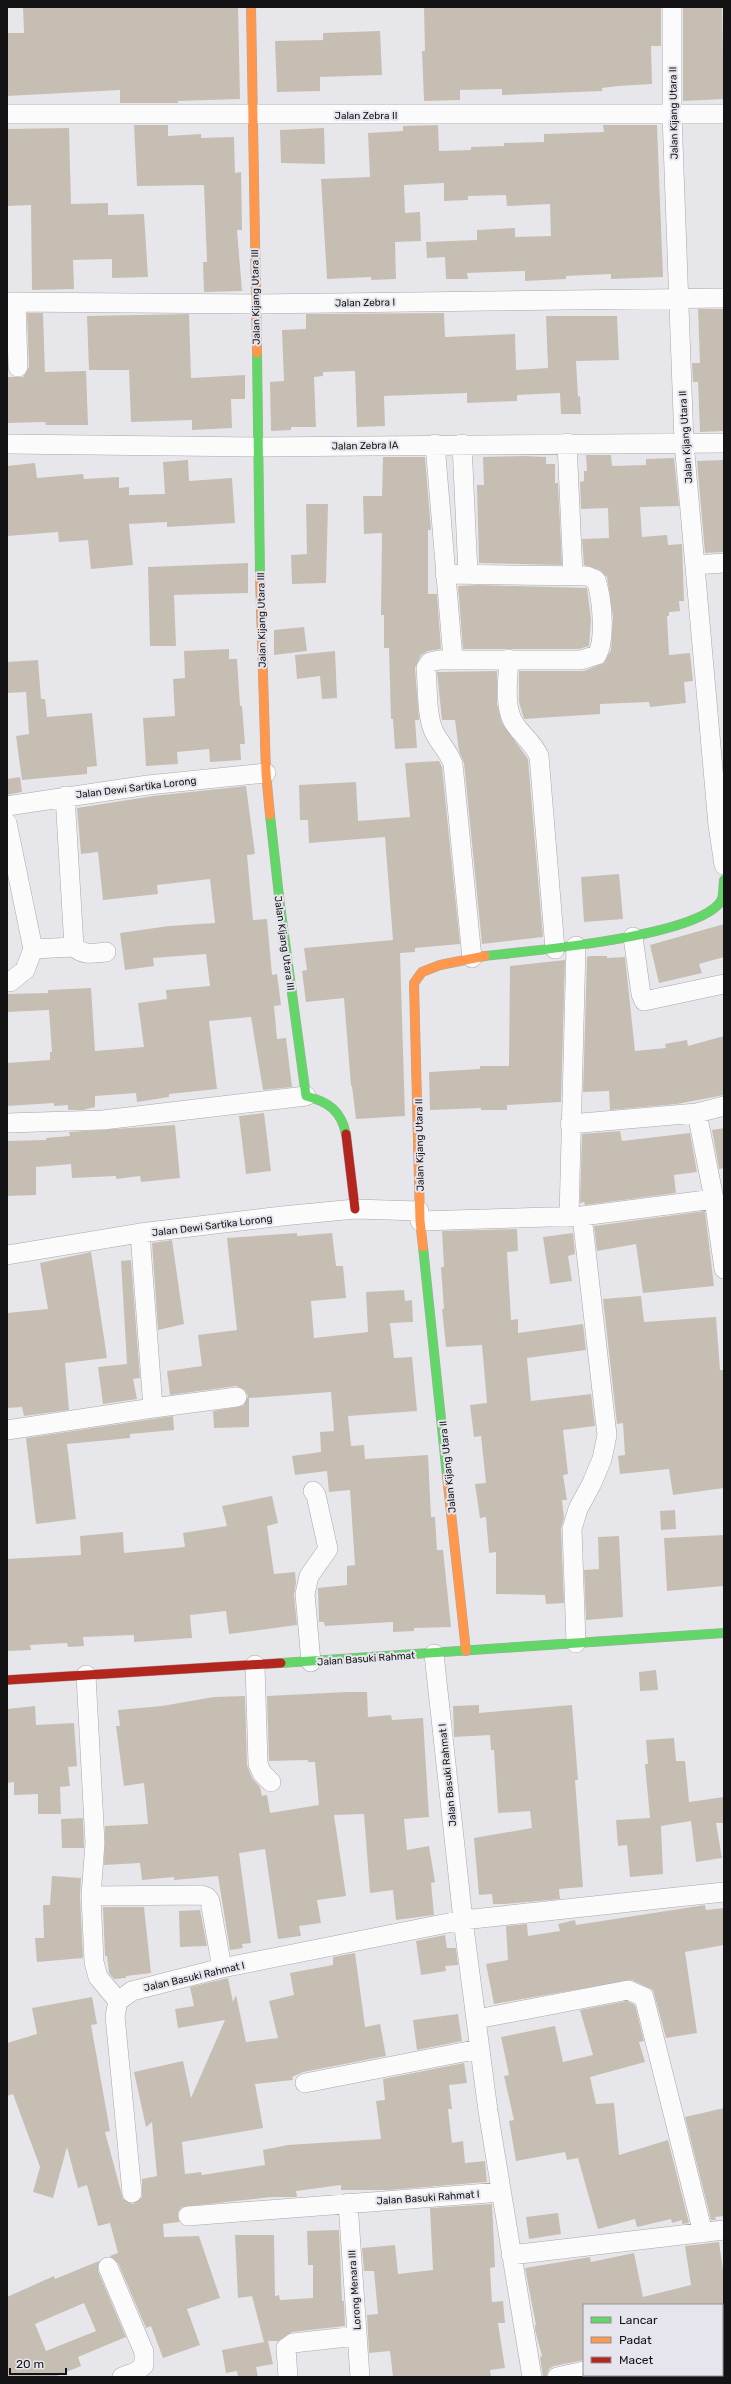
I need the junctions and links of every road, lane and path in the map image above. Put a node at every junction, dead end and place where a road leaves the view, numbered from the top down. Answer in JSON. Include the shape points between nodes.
{"nodes":[{"id":1,"x":251,"y":7,"type":"edge"},
{"id":2,"x":672,"y":7,"type":"edge"},
{"id":3,"x":7,"y":114,"type":"edge"},
{"id":4,"x":252,"y":114,"type":"junction"},
{"id":5,"x":724,"y":114,"type":"edge"},
{"id":6,"x":672,"y":115,"type":"junction"},
{"id":7,"x":677,"y":298,"type":"junction"},
{"id":8,"x":724,"y":298,"type":"edge"},
{"id":9,"x":12,"y":303,"type":"edge"},
{"id":10,"x":256,"y":304,"type":"junction"},
{"id":11,"x":18,"y":366,"type":"dead end"},
{"id":12,"x":567,"y":442,"type":"junction"},
{"id":13,"x":684,"y":443,"type":"junction"},
{"id":14,"x":724,"y":443,"type":"edge"},
{"id":15,"x":7,"y":444,"type":"edge"},
{"id":16,"x":435,"y":444,"type":"junction"},
{"id":17,"x":462,"y":444,"type":"junction"},
{"id":18,"x":257,"y":447,"type":"junction"},
{"id":19,"x":724,"y":563,"type":"edge"},
{"id":20,"x":695,"y":565,"type":"junction"},
{"id":21,"x":445,"y":574,"type":"junction"},
{"id":22,"x":468,"y":574,"type":"junction"},
{"id":23,"x":573,"y":575,"type":"junction"},
{"id":24,"x":509,"y":659,"type":"junction"},
{"id":25,"x":453,"y":660,"type":"junction"},
{"id":26,"x":718,"y":758,"type":"edge"},
{"id":27,"x":266,"y":773,"type":"junction"},
{"id":28,"x":65,"y":796,"type":"junction"},
{"id":29,"x":7,"y":806,"type":"edge"},
{"id":30,"x":7,"y":823,"type":"edge"},
{"id":31,"x":724,"y":865,"type":"edge"},
{"id":32,"x":724,"y":880,"type":"edge"},
{"id":33,"x":633,"y":937,"type":"junction"},
{"id":34,"x":576,"y":946,"type":"junction"},
{"id":35,"x":74,"y":947,"type":"junction"},
{"id":36,"x":555,"y":948,"type":"junction"},
{"id":37,"x":33,"y":949,"type":"junction"},
{"id":38,"x":106,"y":952,"type":"dead end"},
{"id":39,"x":472,"y":958,"type":"junction"},
{"id":40,"x":10,"y":982,"type":"dead end"},
{"id":41,"x":724,"y":984,"type":"edge"},
{"id":42,"x":306,"y":1096,"type":"junction"},
{"id":43,"x":724,"y":1106,"type":"edge"},
{"id":44,"x":697,"y":1113,"type":"junction"},
{"id":45,"x":7,"y":1123,"type":"edge"},
{"id":46,"x":570,"y":1124,"type":"junction"},
{"id":47,"x":714,"y":1199,"type":"junction"},
{"id":48,"x":355,"y":1209,"type":"junction"},
{"id":49,"x":420,"y":1216,"type":"junction"},
{"id":50,"x":576,"y":1216,"type":"junction"},
{"id":51,"x":140,"y":1233,"type":"junction"},
{"id":52,"x":7,"y":1255,"type":"edge"},
{"id":53,"x":724,"y":1269,"type":"edge"},
{"id":54,"x":237,"y":1397,"type":"dead end"},
{"id":55,"x":153,"y":1408,"type":"junction"},
{"id":56,"x":7,"y":1430,"type":"edge"},
{"id":57,"x":313,"y":1491,"type":"dead end"},
{"id":58,"x":724,"y":1633,"type":"edge"},
{"id":59,"x":576,"y":1643,"type":"junction"},
{"id":60,"x":466,"y":1651,"type":"junction"},
{"id":61,"x":434,"y":1654,"type":"junction"},
{"id":62,"x":311,"y":1662,"type":"junction"},
{"id":63,"x":255,"y":1665,"type":"junction"},
{"id":64,"x":86,"y":1675,"type":"junction"},
{"id":65,"x":7,"y":1680,"type":"edge"},
{"id":66,"x":271,"y":1782,"type":"dead end"},
{"id":67,"x":724,"y":1892,"type":"edge"},
{"id":68,"x":91,"y":1896,"type":"junction"},
{"id":69,"x":464,"y":1920,"type":"junction"},
{"id":70,"x":222,"y":1968,"type":"junction"},
{"id":71,"x":118,"y":2001,"type":"junction"},
{"id":72,"x":477,"y":2019,"type":"junction"},
{"id":73,"x":480,"y":2048,"type":"junction"},
{"id":74,"x":305,"y":2082,"type":"dead end"},
{"id":75,"x":501,"y":2192,"type":"junction"},
{"id":76,"x":132,"y":2193,"type":"dead end"},
{"id":77,"x":348,"y":2203,"type":"junction"},
{"id":78,"x":188,"y":2216,"type":"dead end"},
{"id":79,"x":724,"y":2230,"type":"edge"},
{"id":80,"x":703,"y":2233,"type":"junction"},
{"id":81,"x":511,"y":2255,"type":"junction"},
{"id":82,"x":108,"y":2267,"type":"dead end"},
{"id":83,"x":357,"y":2336,"type":"junction"},
{"id":84,"x":583,"y":2371,"type":"edge"},
{"id":85,"x":122,"y":2377,"type":"edge"},
{"id":86,"x":288,"y":2377,"type":"edge"},
{"id":87,"x":360,"y":2377,"type":"edge"},
{"id":88,"x":532,"y":2377,"type":"edge"},
{"id":89,"x":557,"y":2377,"type":"edge"}],
"edges":[{"from":1,"to":4,"type":"main road","name":"Jalan Kijang Utara III"},
{"from":2,"to":6,"type":"street","name":"Jalan Kijang Utara II"},
{"from":3,"to":4,"type":"street","name":"Jalan Zebra II"},
{"from":4,"to":6,"type":"street","name":"Jalan Zebra II"},
{"from":4,"to":10,"type":"main road","name":"Jalan Kijang Utara III"},
{"from":5,"to":6,"type":"street","name":"Jalan Zebra II"},
{"from":6,"to":7,"type":"street","name":"Jalan Kijang Utara II"},
{"from":7,"to":8,"type":"street","name":"Jalan Zebra I"},
{"from":7,"to":10,"type":"street","name":"Jalan Zebra I"},
{"from":7,"to":13,"type":"street","name":"Jalan Kijang Utara II"},
{"from":9,"to":10,"type":"street","name":"Jalan Zebra I"},
{"from":9,"to":11,"type":"street"},
{"from":10,"to":18,"type":"main road","name":"Jalan Kijang Utara III"},
{"from":12,"to":13,"type":"street","name":"Jalan Zebra IA"},
{"from":12,"to":17,"type":"street","name":"Jalan Zebra IA"},
{"from":12,"to":23,"type":"street"},
{"from":13,"to":14,"type":"street","name":"Jalan Zebra IA"},
{"from":13,"to":20,"type":"street","name":"Jalan Kijang Utara II"},
{"from":15,"to":18,"type":"street","name":"Jalan Zebra IA"},
{"from":16,"to":17,"type":"street","name":"Jalan Zebra IA"},
{"from":16,"to":18,"type":"street","name":"Jalan Zebra IA"},
{"from":16,"to":21,"type":"street"},
{"from":17,"to":22,"type":"street"},
{"from":18,"to":27,"type":"main road","name":"Jalan Kijang Utara III"},
{"from":19,"to":20,"type":"street"},
{"from":20,"to":26,"type":"street","name":"Jalan Kijang Utara II"},
{"from":21,"to":22,"type":"street"},
{"from":21,"to":25,"type":"street"},
{"from":22,"to":23,"type":"street"},
{"from":23,"to":24,"type":"street","via":[[596,580],[599,588],[602,631],[601,649],[597,655],[581,660]]},
{"from":24,"to":25,"type":"street"},
{"from":24,"to":36,"type":"street","via":[[508,694],[511,718],[534,745],[539,756]]},
{"from":25,"to":39,"type":"street","via":[[430,662],[426,668],[434,733],[448,751],[453,764]]},
{"from":26,"to":31,"type":"street","name":"Jalan Kijang Utara II","via":[[718,825]]},
{"from":27,"to":28,"type":"street","name":"Jalan Dewi Sartika Lorong"},
{"from":27,"to":42,"type":"main road","name":"Jalan Kijang Utara III","via":[[280,906]]},
{"from":28,"to":29,"type":"street","name":"Jalan Dewi Sartika Lorong"},
{"from":28,"to":35,"type":"street"},
{"from":30,"to":37,"type":"street"},
{"from":32,"to":33,"type":"main road","name":"Jalan Kijang Utara II","via":[[722,900],[711,912]]},
{"from":33,"to":34,"type":"main road","name":"Jalan Kijang Utara II"},
{"from":33,"to":41,"type":"street","via":[[640,994],[644,1001]]},
{"from":34,"to":36,"type":"main road","name":"Jalan Kijang Utara II"},
{"from":34,"to":46,"type":"street"},
{"from":35,"to":37,"type":"street"},
{"from":35,"to":38,"type":"street","via":[[86,954]]},
{"from":36,"to":39,"type":"main road","name":"Jalan Kijang Utara II"},
{"from":37,"to":40,"type":"street","via":[[25,970]]},
{"from":39,"to":49,"type":"main road","name":"Jalan Kijang Utara II","via":[[429,968],[422,972],[414,983]]},
{"from":42,"to":45,"type":"street","via":[[103,1120]]},
{"from":42,"to":48,"type":"main road","via":[[328,1103],[342,1116]]},
{"from":43,"to":44,"type":"street"},
{"from":44,"to":46,"type":"street"},
{"from":44,"to":47,"type":"street"},
{"from":46,"to":50,"type":"street"},
{"from":47,"to":50,"type":"street","name":"Jalan Dewi Sartika Lorong"},
{"from":47,"to":53,"type":"street"},
{"from":48,"to":49,"type":"street","name":"Jalan Dewi Sartika Lorong"},
{"from":48,"to":51,"type":"street","name":"Jalan Dewi Sartika Lorong"},
{"from":49,"to":50,"type":"street","name":"Jalan Dewi Sartika Lorong"},
{"from":49,"to":60,"type":"main road","name":"Jalan Kijang Utara II"},
{"from":50,"to":59,"type":"street","via":[[607,1435],[602,1459],[578,1508],[572,1528]]},
{"from":51,"to":52,"type":"street","name":"Jalan Dewi Sartika Lorong"},
{"from":51,"to":55,"type":"street"},
{"from":54,"to":55,"type":"street"},
{"from":55,"to":56,"type":"street"},
{"from":57,"to":62,"type":"street","via":[[328,1549],[309,1576],[305,1594]]},
{"from":58,"to":59,"type":"main road","name":"Jalan Basuki Rahmat"},
{"from":59,"to":60,"type":"main road","name":"Jalan Basuki Rahmat"},
{"from":60,"to":61,"type":"main road","name":"Jalan Basuki Rahmat"},
{"from":61,"to":62,"type":"main road","name":"Jalan Basuki Rahmat"},
{"from":61,"to":69,"type":"street","name":"Jalan Basuki Rahmat I"},
{"from":62,"to":63,"type":"main road","name":"Jalan Basuki Rahmat"},
{"from":63,"to":64,"type":"main road","name":"Jalan Basuki Rahmat"},
{"from":63,"to":66,"type":"street","via":[[258,1764],[262,1773]]},
{"from":64,"to":65,"type":"main road","name":"Jalan Basuki Rahmat"},
{"from":64,"to":68,"type":"street","via":[[95,1843]]},
{"from":67,"to":69,"type":"street","name":"Jalan Basuki Rahmat I"},
{"from":68,"to":70,"type":"street","via":[[207,1897],[210,1901]]},
{"from":68,"to":71,"type":"street","via":[[94,1962],[98,1977]]},
{"from":69,"to":70,"type":"street","name":"Jalan Basuki Rahmat I"},
{"from":69,"to":72,"type":"street","name":"Jalan Basuki Rahmat I"},
{"from":70,"to":71,"type":"street","name":"Jalan Basuki Rahmat I","via":[[132,1991]]},
{"from":71,"to":76,"type":"street","via":[[115,2016]]},
{"from":72,"to":73,"type":"street","name":"Jalan Basuki Rahmat I"},
{"from":72,"to":80,"type":"street","via":[[628,1990],[644,1997]]},
{"from":73,"to":74,"type":"street"},
{"from":73,"to":75,"type":"street","name":"Jalan Basuki Rahmat I"},
{"from":75,"to":77,"type":"street","name":"Jalan Basuki Rahmat I"},
{"from":75,"to":81,"type":"street","name":"Jalan Basuki Rahmat I"},
{"from":77,"to":78,"type":"street","name":"Jalan Basuki Rahmat I"},
{"from":77,"to":83,"type":"street","name":"Lorong Menara III"},
{"from":79,"to":80,"type":"street"},
{"from":80,"to":81,"type":"street"},
{"from":81,"to":88,"type":"street","name":"Jalan Basuki Rahmat I"},
{"from":82,"to":85,"type":"street","via":[[144,2352],[144,2365],[136,2372]]},
{"from":83,"to":86,"type":"street","via":[[293,2343],[286,2348]]},
{"from":83,"to":87,"type":"street","name":"Lorong Menara III"},
{"from":84,"to":89,"type":"street"}]}
